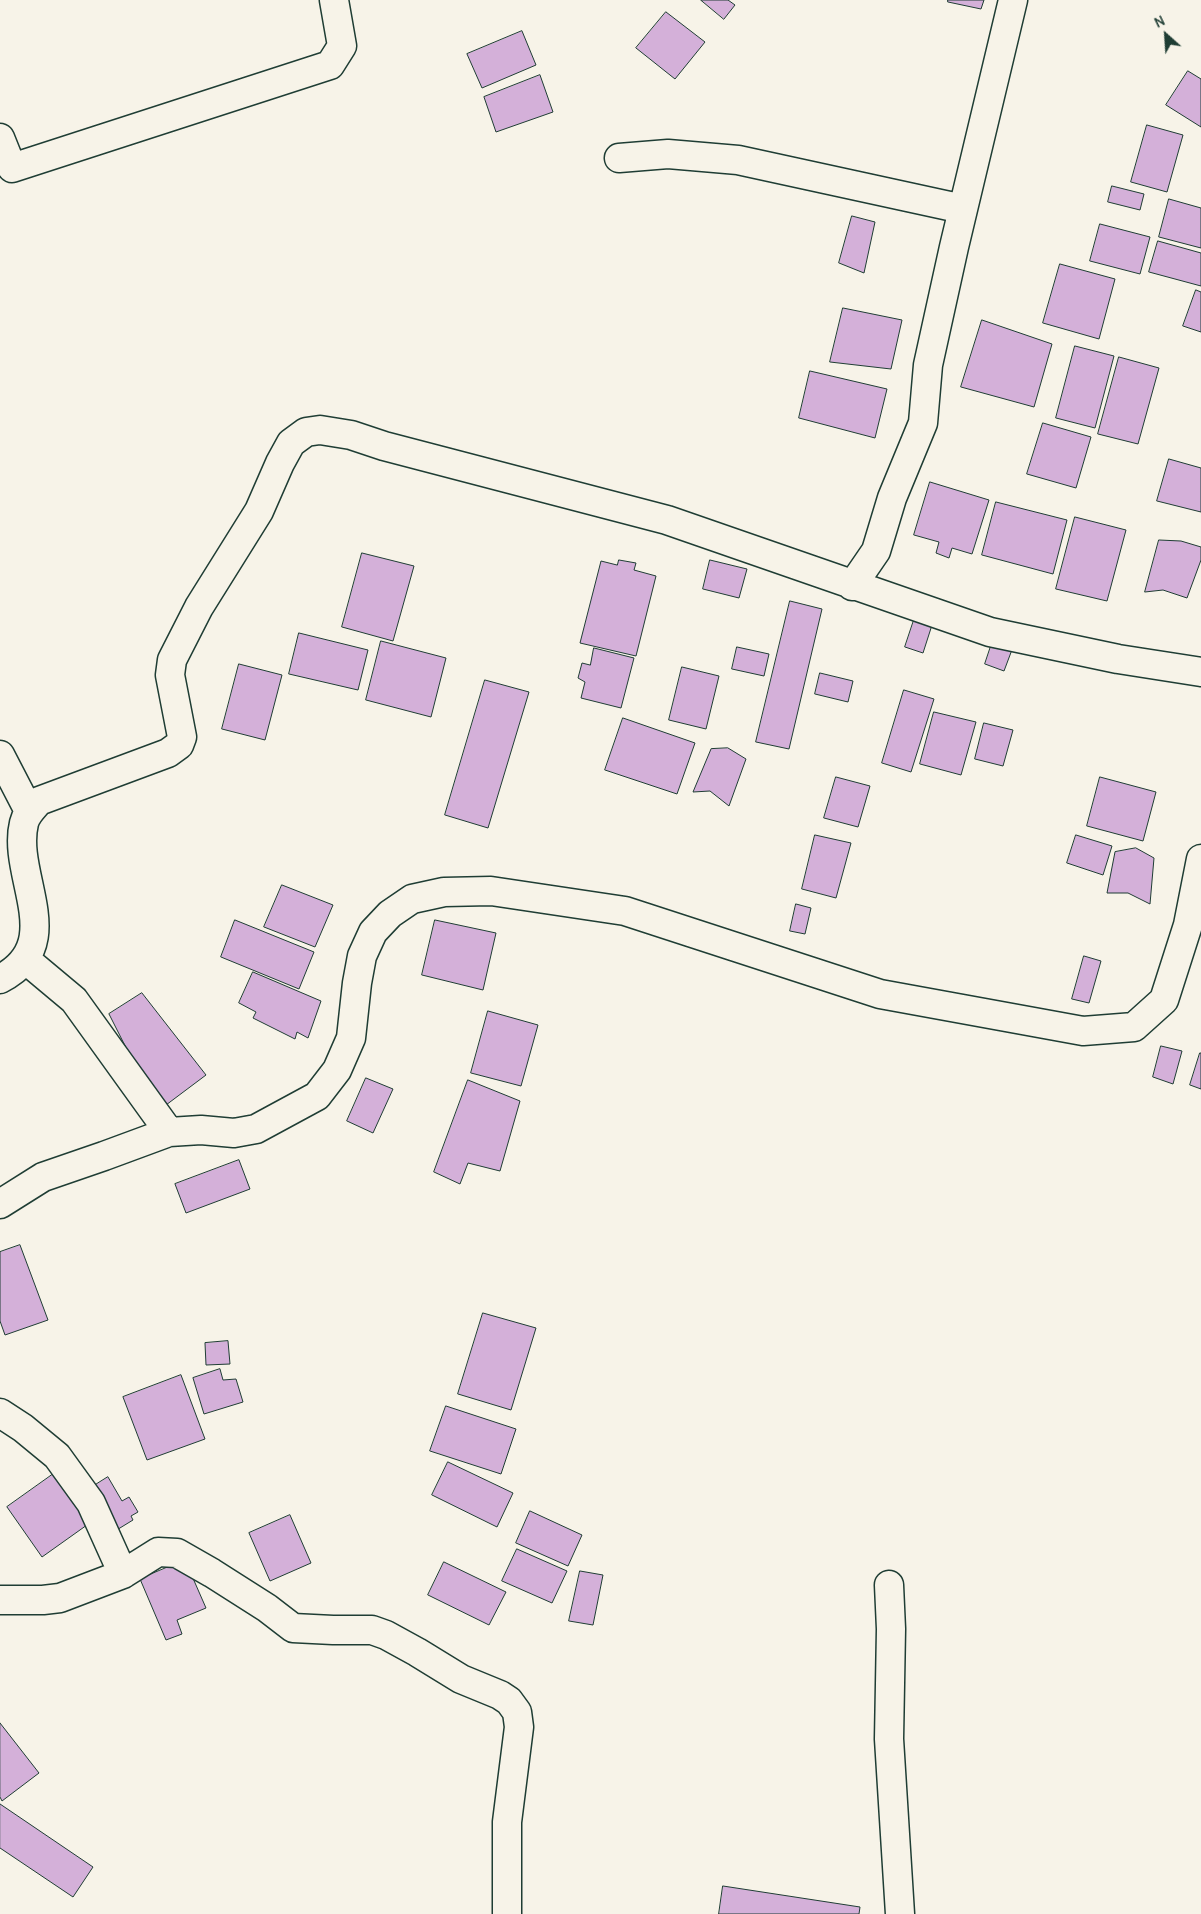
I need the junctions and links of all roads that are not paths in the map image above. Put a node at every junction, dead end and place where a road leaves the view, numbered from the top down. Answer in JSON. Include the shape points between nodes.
{"nodes":[{"id":1,"x":334,"y":0,"type":"edge"},
{"id":2,"x":1012,"y":0,"type":"edge"},
{"id":3,"x":0,"y":138,"type":"edge"},
{"id":4,"x":620,"y":158,"type":"dead end"},
{"id":5,"x":963,"y":209,"type":"junction"},
{"id":6,"x":876,"y":551,"type":"junction"},
{"id":7,"x":852,"y":586,"type":"junction"},
{"id":8,"x":893,"y":598,"type":"junction"},
{"id":9,"x":1201,"y":672,"type":"edge"},
{"id":10,"x":0,"y":755,"type":"edge"},
{"id":11,"x":30,"y":812,"type":"junction"},
{"id":12,"x":1201,"y":859,"type":"edge"},
{"id":13,"x":25,"y":960,"type":"junction"},
{"id":14,"x":0,"y":978,"type":"edge"},
{"id":15,"x":169,"y":1132,"type":"junction"},
{"id":16,"x":0,"y":1204,"type":"edge"},
{"id":17,"x":0,"y":1413,"type":"edge"},
{"id":18,"x":124,"y":1574,"type":"junction"},
{"id":19,"x":889,"y":1585,"type":"dead end"},
{"id":20,"x":0,"y":1600,"type":"edge"},
{"id":21,"x":507,"y":1914,"type":"edge"},
{"id":22,"x":900,"y":1914,"type":"edge"}],
"edges":[{"from":1,"to":3,"type":"street","via":[[342,46],[330,65],[12,168]]},
{"from":2,"to":5,"type":"street"},
{"from":4,"to":5,"type":"street","via":[[668,154],[738,160]]},
{"from":5,"to":6,"type":"street","via":[[928,365],[923,423],[892,498]]},
{"from":6,"to":7,"type":"street"},
{"from":6,"to":8,"type":"street"},
{"from":7,"to":8,"type":"street"},
{"from":7,"to":11,"type":"street","via":[[667,520],[351,435],[320,430],[306,432],[287,450],[259,511],[199,608],[172,660],[170,675],[182,731],[179,745],[168,753],[39,801]]},
{"from":8,"to":9,"type":"street","via":[[990,632],[1118,659]]},
{"from":10,"to":11,"type":"street"},
{"from":11,"to":13,"type":"street","via":[[24,822],[22,841],[35,914],[34,940]]},
{"from":12,"to":15,"type":"street","via":[[1188,925],[1164,1000],[1134,1027],[1083,1031],[880,994],[625,911],[491,891],[444,892],[412,899],[390,914],[373,932],[362,956],[351,1038],[337,1070],[317,1096],[256,1129],[234,1133],[202,1130]]},
{"from":13,"to":14,"type":"street"},
{"from":13,"to":15,"type":"street","via":[[74,1000]]},
{"from":15,"to":16,"type":"street","via":[[42,1177]]},
{"from":17,"to":18,"type":"street","via":[[57,1456],[91,1503]]},
{"from":18,"to":20,"type":"street","via":[[60,1598]]},
{"from":18,"to":21,"type":"street","via":[[158,1552],[177,1553],[267,1608],[293,1628],[372,1630],[417,1652],[461,1680],[510,1701],[517,1712],[518,1727],[507,1822]]},
{"from":19,"to":22,"type":"street","via":[[889,1739]]}]}
